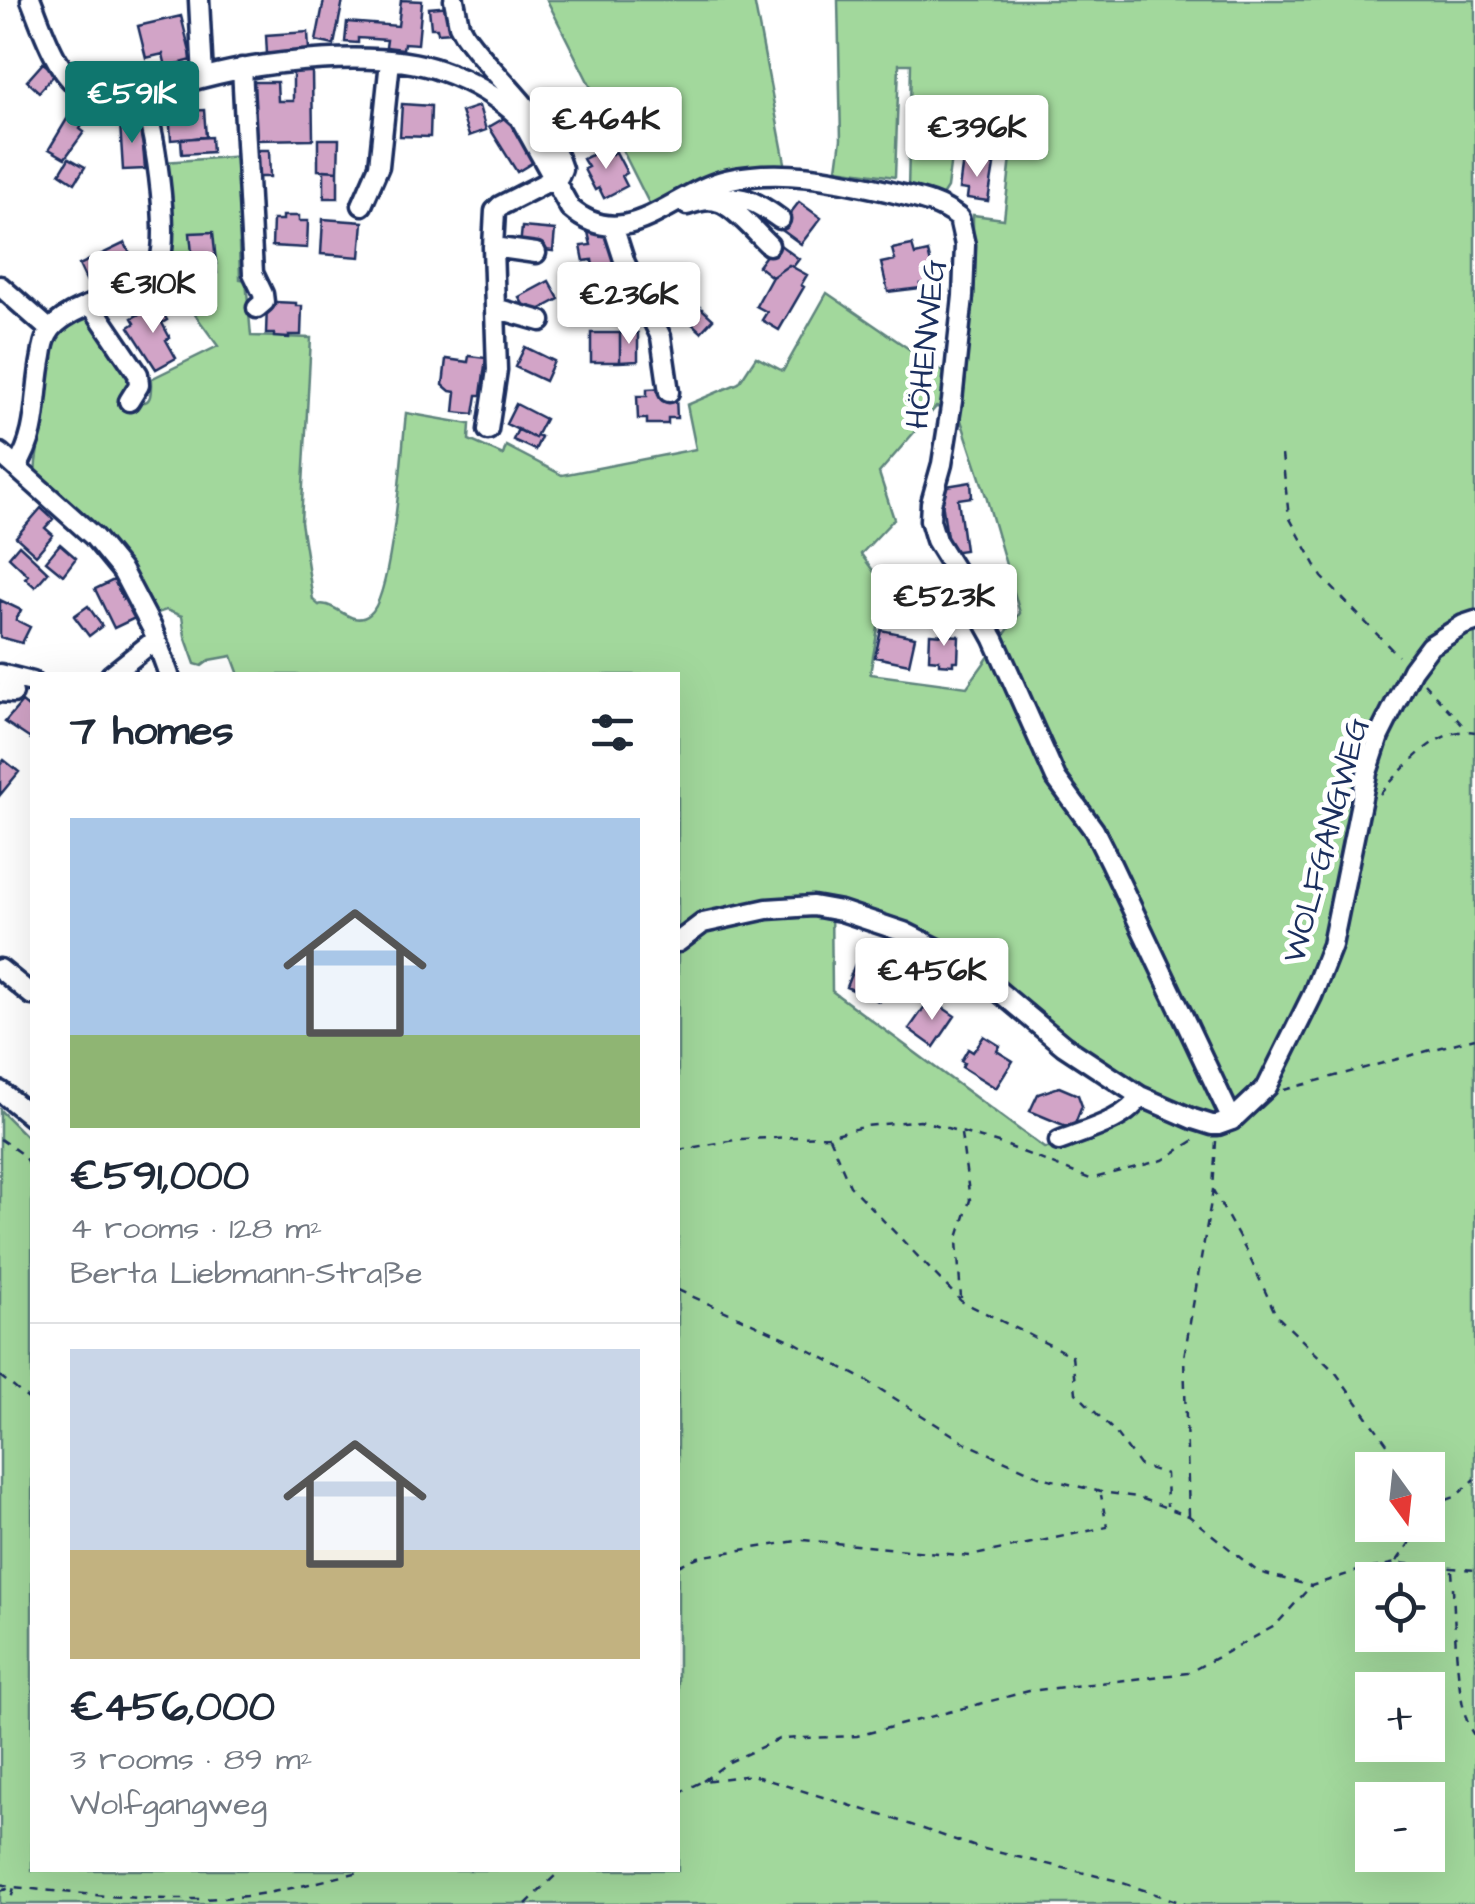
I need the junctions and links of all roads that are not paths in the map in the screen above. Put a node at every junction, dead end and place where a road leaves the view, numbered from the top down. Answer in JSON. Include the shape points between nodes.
{"nodes":[{"id":1,"x":199,"y":0,"type":"edge"},
{"id":2,"x":454,"y":0,"type":"edge"},
{"id":3,"x":32,"y":1,"type":"edge"},
{"id":4,"x":390,"y":60,"type":"junction"},
{"id":5,"x":242,"y":68,"type":"junction"},
{"id":6,"x":203,"y":77,"type":"junction"},
{"id":7,"x":141,"y":94,"type":"junction"},
{"id":8,"x":552,"y":179,"type":"junction"},
{"id":9,"x":706,"y":200,"type":"junction"},
{"id":10,"x":362,"y":205,"type":"dead end"},
{"id":11,"x":656,"y":215,"type":"junction"},
{"id":12,"x":780,"y":219,"type":"dead end"},
{"id":13,"x":614,"y":226,"type":"junction"},
{"id":14,"x":769,"y":245,"type":"dead end"},
{"id":15,"x":494,"y":247,"type":"junction"},
{"id":16,"x":536,"y":252,"type":"dead end"},
{"id":17,"x":0,"y":286,"type":"edge"},
{"id":18,"x":92,"y":306,"type":"junction"},
{"id":19,"x":257,"y":308,"type":"dead end"},
{"id":20,"x":495,"y":308,"type":"junction"},
{"id":21,"x":541,"y":321,"type":"dead end"},
{"id":22,"x":50,"y":330,"type":"junction"},
{"id":23,"x":669,"y":392,"type":"dead end"},
{"id":24,"x":129,"y":401,"type":"dead end"},
{"id":25,"x":488,"y":430,"type":"dead end"},
{"id":26,"x":0,"y":454,"type":"edge"},
{"id":27,"x":17,"y":466,"type":"junction"},
{"id":28,"x":1475,"y":621,"type":"edge"},
{"id":29,"x":156,"y":639,"type":"junction"},
{"id":30,"x":115,"y":672,"type":"edge"},
{"id":31,"x":168,"y":672,"type":"edge"},
{"id":32,"x":0,"y":674,"type":"edge"},
{"id":33,"x":30,"y":682,"type":"edge"},
{"id":34,"x":680,"y":941,"type":"edge"},
{"id":35,"x":0,"y":968,"type":"edge"},
{"id":36,"x":30,"y":993,"type":"edge"},
{"id":37,"x":0,"y":1091,"type":"edge"},
{"id":38,"x":1140,"y":1096,"type":"junction"},
{"id":39,"x":30,"y":1115,"type":"edge"},
{"id":40,"x":1232,"y":1120,"type":"junction"},
{"id":41,"x":1059,"y":1141,"type":"dead end"}],
"edges":[{"from":1,"to":6,"type":"street"},
{"from":2,"to":8,"type":"street","via":[[464,34],[535,118],[558,158],[562,170]]},
{"from":3,"to":7,"type":"street","via":[[57,59],[82,90],[102,100]]},
{"from":4,"to":5,"type":"street"},
{"from":4,"to":8,"type":"street","via":[[441,70],[494,96],[520,118]]},
{"from":4,"to":10,"type":"street","via":[[379,166]]},
{"from":5,"to":6,"type":"street"},
{"from":5,"to":19,"type":"street","via":[[253,273],[264,302]]},
{"from":6,"to":7,"type":"street"},
{"from":7,"to":18,"type":"street","via":[[157,162],[161,259],[150,276]]},
{"from":8,"to":13,"type":"street","via":[[581,218]]},
{"from":8,"to":15,"type":"street","via":[[495,211]]},
{"from":9,"to":11,"type":"street"},
{"from":9,"to":12,"type":"street","via":[[744,198]]},
{"from":9,"to":14,"type":"street","via":[[728,207]]},
{"from":11,"to":13,"type":"street","name":"HÖHENWEG"},
{"from":11,"to":40,"type":"street","name":"HÖHENWEG","via":[[711,184],[790,175],[937,203],[959,218],[963,296],[952,401],[931,502],[936,540],[994,640],[1056,778],[1094,830]]},
{"from":13,"to":23,"type":"street","via":[[661,337]]},
{"from":15,"to":16,"type":"street"},
{"from":15,"to":20,"type":"street"},
{"from":17,"to":22,"type":"street"},
{"from":18,"to":22,"type":"street"},
{"from":18,"to":24,"type":"street","via":[[138,374],[140,385]]},
{"from":20,"to":21,"type":"street"},
{"from":20,"to":25,"type":"street","via":[[497,370]]},
{"from":22,"to":27,"type":"street","via":[[32,434]]},
{"from":26,"to":27,"type":"street"},
{"from":27,"to":29,"type":"street","via":[[94,536],[122,572]]},
{"from":28,"to":40,"type":"street","name":"WOLFGANGWEG","via":[[1430,646],[1378,736],[1332,945],[1267,1088]]},
{"from":29,"to":30,"type":"street"},
{"from":29,"to":31,"type":"street"},
{"from":32,"to":33,"type":"street"},
{"from":34,"to":38,"type":"street","via":[[703,924],[768,908],[813,906],[904,932],[966,965],[1064,1046]]},
{"from":35,"to":36,"type":"street"},
{"from":37,"to":39,"type":"street"},
{"from":38,"to":40,"type":"street","name":"WOLFGANGWEG","via":[[1212,1124]]},
{"from":38,"to":41,"type":"street","via":[[1126,1113]]}]}
